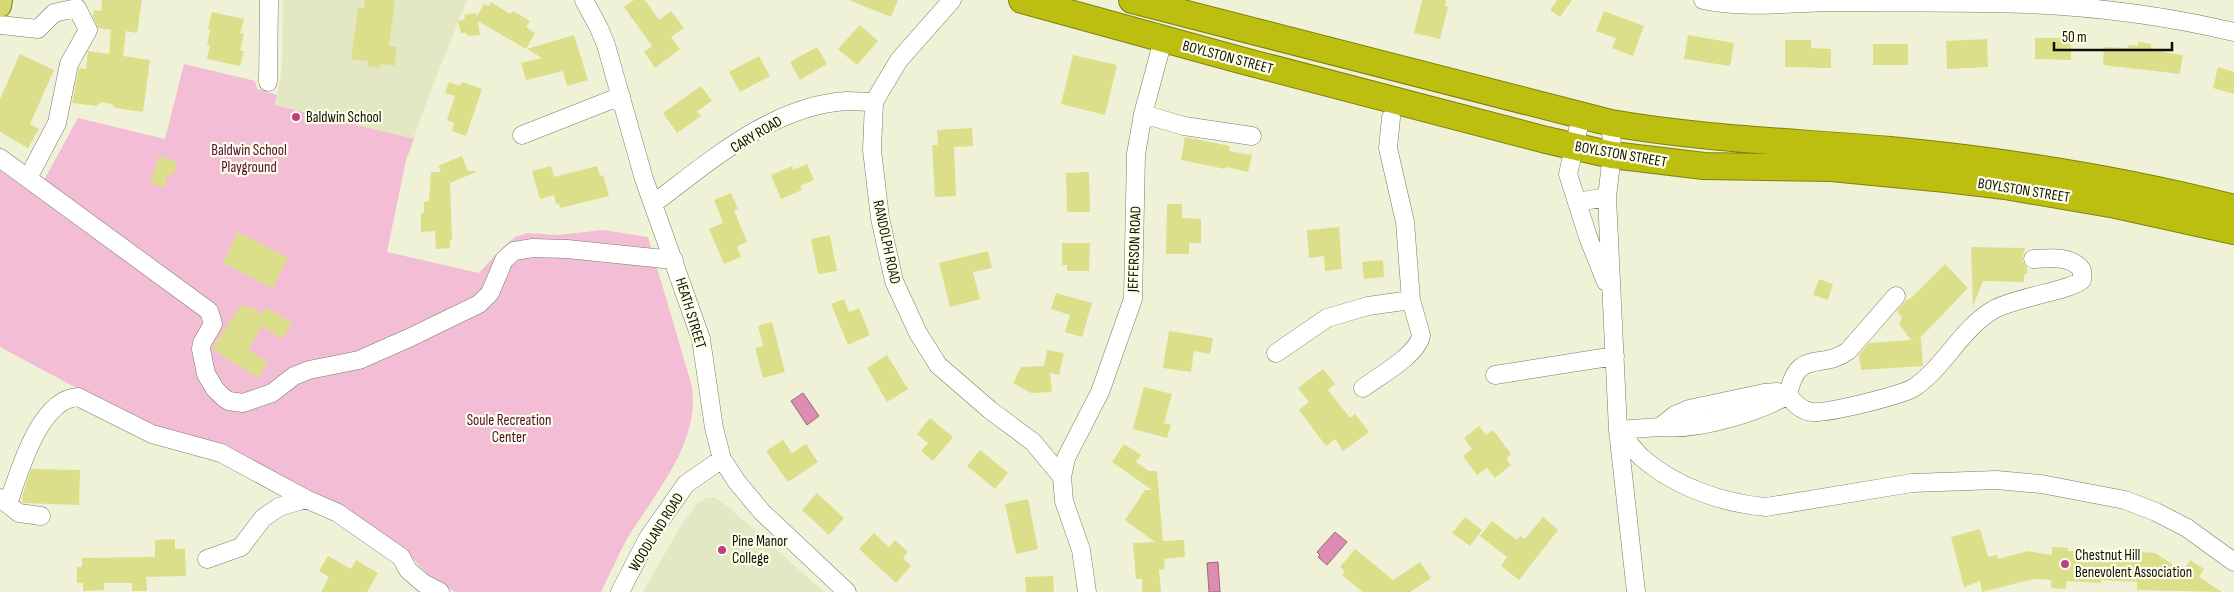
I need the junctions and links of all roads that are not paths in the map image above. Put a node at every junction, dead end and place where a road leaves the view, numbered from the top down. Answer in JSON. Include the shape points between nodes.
{"nodes":[{"id":1,"x":1,"y":0,"type":"edge"},
{"id":2,"x":269,"y":0,"type":"edge"},
{"id":3,"x":584,"y":0,"type":"edge"},
{"id":4,"x":952,"y":0,"type":"edge"},
{"id":5,"x":1022,"y":0,"type":"edge"},
{"id":6,"x":1132,"y":0,"type":"edge"},
{"id":7,"x":1703,"y":0,"type":"edge"},
{"id":8,"x":0,"y":6,"type":"edge"},
{"id":9,"x":2120,"y":6,"type":"edge"},
{"id":10,"x":0,"y":25,"type":"edge"},
{"id":11,"x":2234,"y":32,"type":"edge"},
{"id":12,"x":1163,"y":40,"type":"junction"},
{"id":13,"x":268,"y":82,"type":"dead end"},
{"id":14,"x":621,"y":96,"type":"junction"},
{"id":15,"x":874,"y":102,"type":"junction"},
{"id":16,"x":1143,"y":114,"type":"junction"},
{"id":17,"x":1581,"y":116,"type":"junction"},
{"id":18,"x":1391,"y":118,"type":"dead end"},
{"id":19,"x":1611,"y":123,"type":"junction"},
{"id":20,"x":522,"y":135,"type":"dead end"},
{"id":21,"x":1252,"y":136,"type":"dead end"},
{"id":22,"x":1574,"y":147,"type":"junction"},
{"id":23,"x":1612,"y":155,"type":"junction"},
{"id":24,"x":0,"y":158,"type":"edge"},
{"id":25,"x":28,"y":178,"type":"junction"},
{"id":26,"x":1607,"y":197,"type":"junction"},
{"id":27,"x":1577,"y":202,"type":"junction"},
{"id":28,"x":653,"y":204,"type":"junction"},
{"id":29,"x":2234,"y":208,"type":"edge"},
{"id":30,"x":2234,"y":232,"type":"edge"},
{"id":31,"x":2033,"y":259,"type":"dead end"},
{"id":32,"x":674,"y":260,"type":"junction"},
{"id":33,"x":1896,"y":296,"type":"dead end"},
{"id":34,"x":1612,"y":297,"type":"junction"},
{"id":35,"x":1411,"y":300,"type":"junction"},
{"id":36,"x":1276,"y":353,"type":"dead end"},
{"id":37,"x":1615,"y":356,"type":"junction"},
{"id":38,"x":1495,"y":375,"type":"dead end"},
{"id":39,"x":1363,"y":388,"type":"dead end"},
{"id":40,"x":1788,"y":395,"type":"junction"},
{"id":41,"x":1618,"y":430,"type":"junction"},
{"id":42,"x":722,"y":459,"type":"junction"},
{"id":43,"x":1062,"y":477,"type":"junction"},
{"id":44,"x":306,"y":499,"type":"junction"},
{"id":45,"x":4,"y":501,"type":"edge"},
{"id":46,"x":41,"y":516,"type":"dead end"},
{"id":47,"x":207,"y":559,"type":"dead end"},
{"id":48,"x":2234,"y":562,"type":"edge"},
{"id":49,"x":440,"y":592,"type":"edge"},
{"id":50,"x":620,"y":592,"type":"edge"},
{"id":51,"x":847,"y":592,"type":"edge"},
{"id":52,"x":1087,"y":592,"type":"edge"},
{"id":53,"x":1636,"y":592,"type":"edge"}],
"edges":[{"from":1,"to":8,"type":"main road"},
{"from":2,"to":13,"type":"street"},
{"from":3,"to":14,"type":"street","name":"HEATH STREET","via":[[600,28]]},
{"from":4,"to":15,"type":"street","name":"RANDOLPH ROAD","via":[[899,60]]},
{"from":5,"to":12,"type":"highway","name":"BOYLSTON STREET"},
{"from":6,"to":17,"type":"highway","name":"BOYLSTON STREET"},
{"from":7,"to":9,"type":"street","via":[[1752,4]]},
{"from":9,"to":11,"type":"street"},
{"from":10,"to":25,"type":"street","via":[[38,29],[54,13],[77,8],[88,30],[69,64],[57,123]]},
{"from":12,"to":16,"type":"street","name":"JEFFERSON ROAD"},
{"from":12,"to":22,"type":"highway","name":"BOYLSTON STREET"},
{"from":14,"to":20,"type":"street"},
{"from":14,"to":28,"type":"street","name":"HEATH STREET"},
{"from":15,"to":28,"type":"street","name":"CARY ROAD","via":[[846,101],[788,115],[756,132]]},
{"from":15,"to":43,"type":"street","name":"RANDOLPH ROAD","via":[[872,150],[880,218],[894,282],[918,333],[938,365],[990,410],[1034,442]]},
{"from":16,"to":21,"type":"street","via":[[1184,126]]},
{"from":16,"to":43,"type":"street","name":"JEFFERSON ROAD","via":[[1135,179],[1132,298],[1100,392],[1066,458]]},
{"from":17,"to":19,"type":"highway","name":"BOYLSTON STREET"},
{"from":17,"to":22,"type":"street"},
{"from":18,"to":35,"type":"street","via":[[1388,148],[1405,222]]},
{"from":19,"to":23,"type":"street"},
{"from":19,"to":29,"type":"highway","name":"BOYLSTON STREET","via":[[1973,159],[2106,180]]},
{"from":22,"to":23,"type":"highway","name":"BOYLSTON STREET"},
{"from":22,"to":27,"type":"street","via":[[1568,174]]},
{"from":23,"to":26,"type":"street"},
{"from":23,"to":30,"type":"highway","name":"BOYLSTON STREET","via":[[1704,166],[1831,168],[2005,186],[2116,205]]},
{"from":24,"to":25,"type":"street"},
{"from":25,"to":32,"type":"street","via":[[209,311],[213,324],[202,342],[206,374],[224,398],[235,402],[250,401],[272,393],[294,376],[309,370],[359,360],[479,304],[490,293],[504,260],[514,251],[567,249]]},
{"from":26,"to":27,"type":"street"},
{"from":26,"to":34,"type":"street"},
{"from":27,"to":34,"type":"street"},
{"from":28,"to":32,"type":"street","name":"HEATH STREET"},
{"from":31,"to":40,"type":"street","via":[[2059,258],[2072,262],[2082,270],[2082,280],[2074,286],[1993,309],[1970,328],[1914,388],[1820,412],[1804,410]]},
{"from":32,"to":42,"type":"street","name":"HEATH STREET","via":[[701,339],[714,428]]},
{"from":33,"to":40,"type":"street","via":[[1848,351],[1799,368]]},
{"from":34,"to":37,"type":"street"},
{"from":35,"to":36,"type":"street","via":[[1368,306],[1327,318]]},
{"from":35,"to":39,"type":"street","via":[[1421,330],[1420,341],[1412,351]]},
{"from":37,"to":38,"type":"street"},
{"from":37,"to":41,"type":"street"},
{"from":40,"to":41,"type":"street","via":[[1777,392],[1689,409],[1660,427]]},
{"from":41,"to":48,"type":"street","via":[[1641,456],[1664,474],[1689,487],[1745,505],[1766,507],[1921,482],[1996,480],[2041,484],[2125,500],[2156,512],[2187,528]]},
{"from":41,"to":53,"type":"street"},
{"from":42,"to":50,"type":"street","name":"WOODLAND ROAD","via":[[686,484],[648,538]]},
{"from":42,"to":51,"type":"street","name":"HEATH STREET","via":[[762,512]]},
{"from":43,"to":52,"type":"street","via":[[1064,501],[1081,550]]},
{"from":44,"to":45,"type":"street","via":[[221,453],[152,434],[78,397],[68,398],[54,408],[41,424]]},
{"from":44,"to":47,"type":"street","via":[[279,507],[263,518],[241,547]]},
{"from":44,"to":49,"type":"street","via":[[346,518],[401,557],[408,570],[423,583]]},
{"from":45,"to":46,"type":"street","via":[[19,513]]}]}
